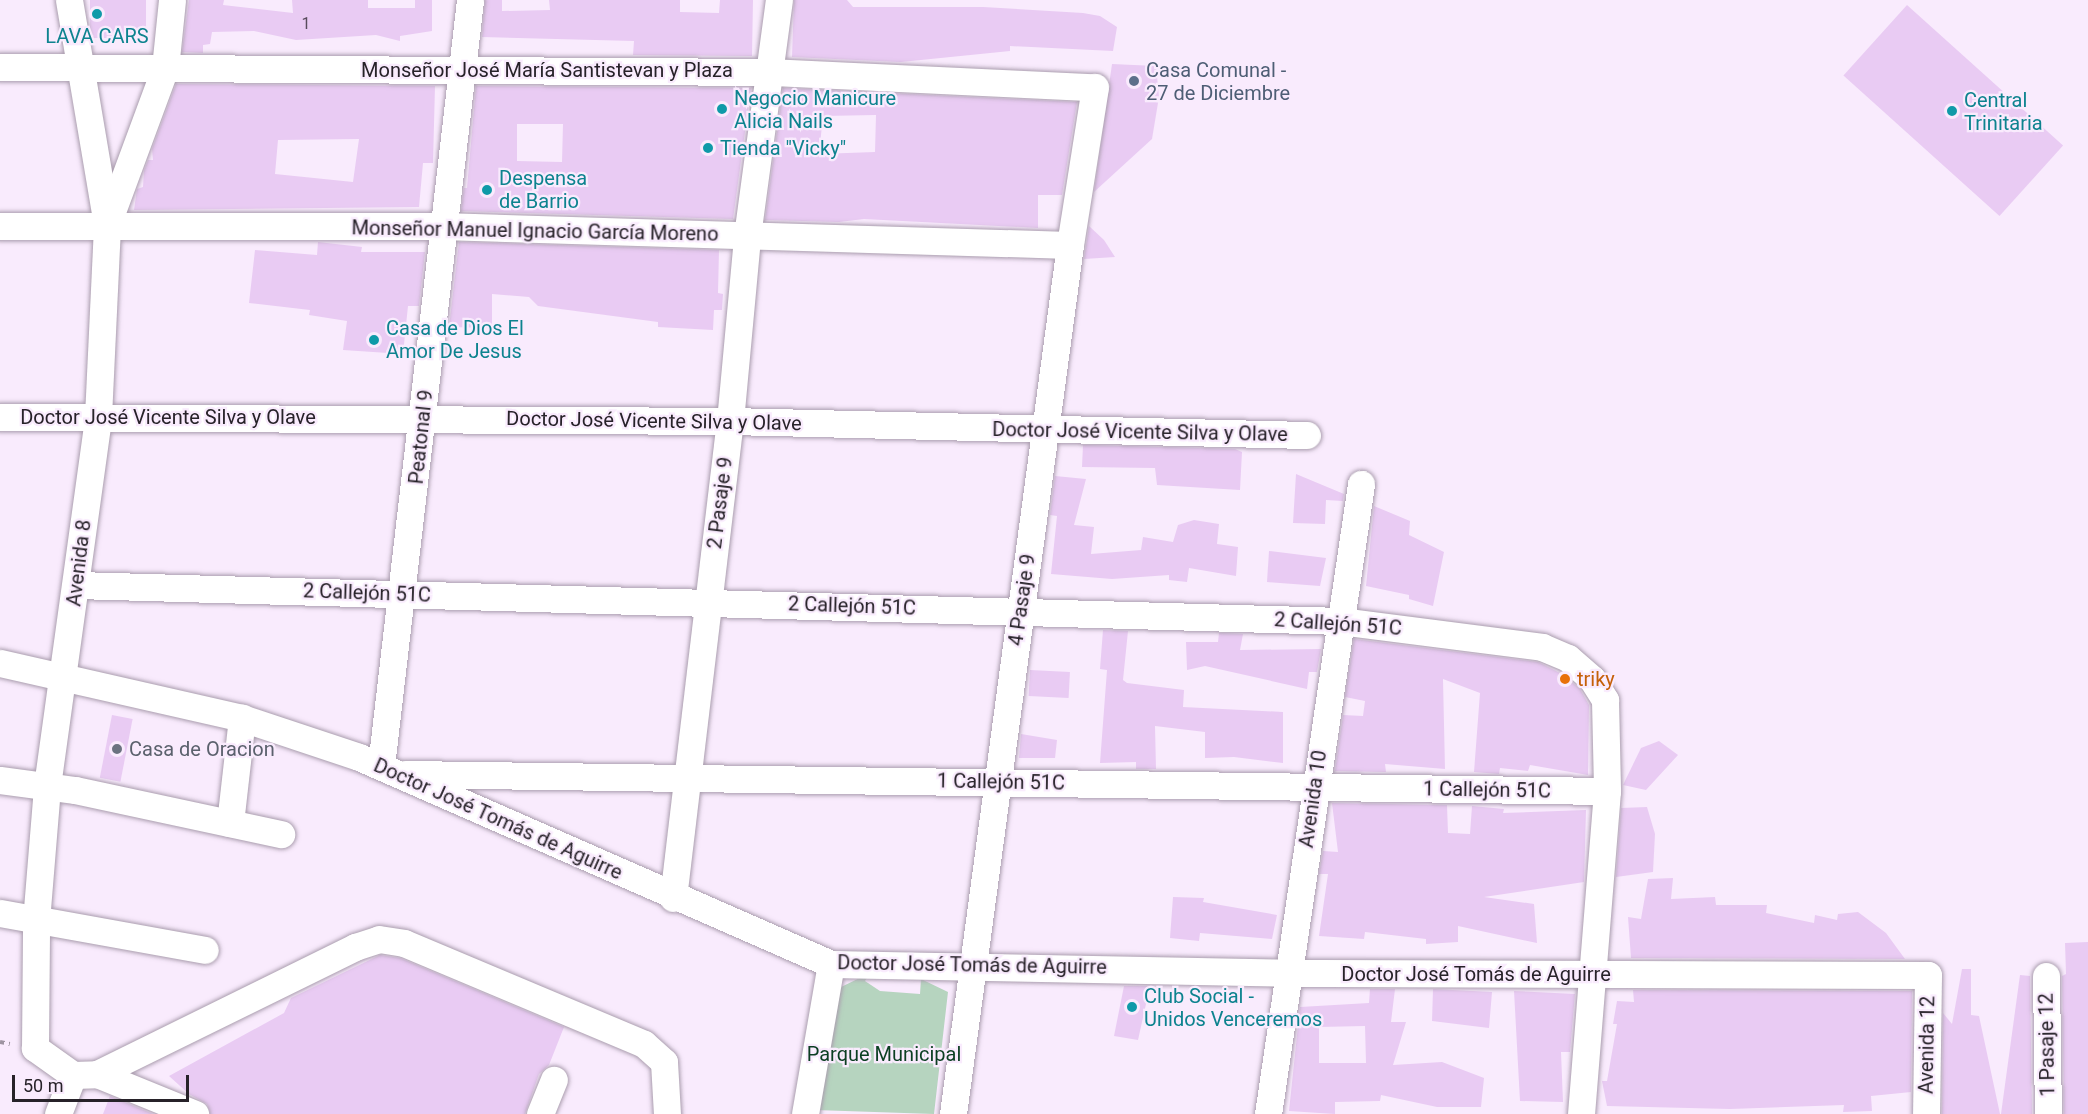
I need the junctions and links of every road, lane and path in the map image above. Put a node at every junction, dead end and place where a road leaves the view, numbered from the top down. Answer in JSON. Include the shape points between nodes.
{"nodes":[{"id":1,"x":69,"y":0,"type":"edge"},
{"id":2,"x":172,"y":0,"type":"edge"},
{"id":3,"x":470,"y":0,"type":"edge"},
{"id":4,"x":779,"y":0,"type":"edge"},
{"id":5,"x":0,"y":67,"type":"edge"},
{"id":6,"x":81,"y":67,"type":"junction"},
{"id":7,"x":165,"y":68,"type":"junction"},
{"id":8,"x":462,"y":68,"type":"junction"},
{"id":9,"x":771,"y":72,"type":"junction"},
{"id":10,"x":1095,"y":87,"type":"joint"},
{"id":11,"x":107,"y":225,"type":"junction"},
{"id":12,"x":0,"y":226,"type":"edge"},
{"id":13,"x":441,"y":226,"type":"junction"},
{"id":14,"x":747,"y":236,"type":"junction"},
{"id":15,"x":1070,"y":245,"type":"junction"},
{"id":16,"x":0,"y":417,"type":"edge"},
{"id":17,"x":98,"y":417,"type":"junction"},
{"id":18,"x":423,"y":418,"type":"junction"},
{"id":19,"x":730,"y":421,"type":"junction"},
{"id":20,"x":1046,"y":431,"type":"junction"},
{"id":21,"x":1307,"y":435,"type":"dead end"},
{"id":22,"x":1361,"y":484,"type":"dead end"},
{"id":23,"x":76,"y":585,"type":"junction"},
{"id":24,"x":404,"y":594,"type":"junction"},
{"id":25,"x":708,"y":601,"type":"junction"},
{"id":26,"x":1021,"y":611,"type":"junction"},
{"id":27,"x":1340,"y":621,"type":"junction"},
{"id":28,"x":0,"y":663,"type":"edge"},
{"id":29,"x":63,"y":676,"type":"junction"},
{"id":30,"x":242,"y":718,"type":"junction"},
{"id":31,"x":388,"y":770,"type":"junction"},
{"id":32,"x":687,"y":778,"type":"junction"},
{"id":33,"x":0,"y":780,"type":"edge"},
{"id":34,"x":997,"y":782,"type":"junction"},
{"id":35,"x":47,"y":786,"type":"junction"},
{"id":36,"x":1315,"y":787,"type":"junction"},
{"id":37,"x":1607,"y":791,"type":"junction"},
{"id":38,"x":230,"y":823,"type":"junction"},
{"id":39,"x":281,"y":834,"type":"dead end"},
{"id":40,"x":673,"y":898,"type":"junction"},
{"id":41,"x":0,"y":913,"type":"edge"},
{"id":42,"x":36,"y":921,"type":"junction"},
{"id":43,"x":205,"y":950,"type":"dead end"},
{"id":44,"x":831,"y":964,"type":"junction"},
{"id":45,"x":971,"y":964,"type":"junction"},
{"id":46,"x":1289,"y":973,"type":"junction"},
{"id":47,"x":1592,"y":974,"type":"junction"},
{"id":48,"x":1928,"y":975,"type":"joint"},
{"id":49,"x":2046,"y":976,"type":"dead end"},
{"id":50,"x":85,"y":1074,"type":"junction"},
{"id":51,"x":554,"y":1080,"type":"dead end"},
{"id":52,"x":58,"y":1114,"type":"edge"},
{"id":53,"x":195,"y":1114,"type":"edge"},
{"id":54,"x":540,"y":1114,"type":"edge"},
{"id":55,"x":668,"y":1114,"type":"edge"},
{"id":56,"x":805,"y":1114,"type":"edge"},
{"id":57,"x":953,"y":1114,"type":"edge"},
{"id":58,"x":1268,"y":1114,"type":"edge"},
{"id":59,"x":1581,"y":1114,"type":"edge"},
{"id":60,"x":1926,"y":1114,"type":"edge"},
{"id":61,"x":2048,"y":1114,"type":"edge"}],
"edges":[{"from":1,"to":6,"type":"street"},
{"from":2,"to":7,"type":"street","name":"Avenida 8"},
{"from":3,"to":8,"type":"street","name":"Peatonal 9"},
{"from":4,"to":9,"type":"street","name":"2 Pasaje 9"},
{"from":5,"to":6,"type":"street","name":"Monseñor José María Santistevan y Plaza"},
{"from":6,"to":7,"type":"street","name":"Monseñor José María Santistevan y Plaza"},
{"from":6,"to":11,"type":"street"},
{"from":7,"to":8,"type":"street","name":"Monseñor José María Santistevan y Plaza"},
{"from":7,"to":11,"type":"street","name":"Avenida 8"},
{"from":8,"to":9,"type":"street","name":"Monseñor José María Santistevan y Plaza"},
{"from":8,"to":13,"type":"street","name":"Peatonal 9"},
{"from":9,"to":10,"type":"street","name":"Monseñor José María Santistevan y Plaza"},
{"from":9,"to":14,"type":"street","name":"2 Pasaje 9"},
{"from":10,"to":15,"type":"street","name":"4 Pasaje 9"},
{"from":11,"to":12,"type":"street","name":"Monseñor Manuel Ignacio García Moreno"},
{"from":11,"to":13,"type":"street","name":"Monseñor Manuel Ignacio García Moreno"},
{"from":11,"to":17,"type":"street","name":"Avenida 8"},
{"from":13,"to":14,"type":"street","name":"Monseñor Manuel Ignacio García Moreno"},
{"from":13,"to":18,"type":"street","name":"Peatonal 9"},
{"from":14,"to":15,"type":"street","name":"Monseñor Manuel Ignacio García Moreno"},
{"from":14,"to":19,"type":"street","name":"2 Pasaje 9"},
{"from":15,"to":20,"type":"street","name":"4 Pasaje 9"},
{"from":16,"to":17,"type":"street","name":"Doctor José Vicente Silva y Olave"},
{"from":17,"to":18,"type":"street","name":"Doctor José Vicente Silva y Olave"},
{"from":17,"to":23,"type":"street","name":"Avenida 8"},
{"from":18,"to":19,"type":"street","name":"Doctor José Vicente Silva y Olave"},
{"from":18,"to":24,"type":"street","name":"Peatonal 9"},
{"from":19,"to":20,"type":"street","name":"Doctor José Vicente Silva y Olave"},
{"from":19,"to":25,"type":"street","name":"2 Pasaje 9"},
{"from":20,"to":21,"type":"street","name":"Doctor José Vicente Silva y Olave"},
{"from":20,"to":26,"type":"street","name":"4 Pasaje 9"},
{"from":22,"to":27,"type":"street","name":"Avenida 10"},
{"from":23,"to":24,"type":"street","name":"2 Callejón 51C"},
{"from":23,"to":29,"type":"street","name":"Avenida 8"},
{"from":24,"to":25,"type":"street","name":"2 Callejón 51C"},
{"from":24,"to":31,"type":"street","name":"Peatonal 9"},
{"from":25,"to":26,"type":"street","name":"2 Callejón 51C"},
{"from":25,"to":32,"type":"street","name":"2 Pasaje 9"},
{"from":26,"to":27,"type":"street","name":"2 Callejón 51C"},
{"from":26,"to":34,"type":"street","name":"4 Pasaje 9"},
{"from":27,"to":36,"type":"street","name":"Avenida 10"},
{"from":27,"to":37,"type":"street","name":"2 Callejón 51C","via":[[1542,647],[1568,658],[1592,679],[1605,700]]},
{"from":28,"to":29,"type":"street","name":"Doctor José Tomás de Aguirre"},
{"from":29,"to":30,"type":"street","name":"Doctor José Tomás de Aguirre"},
{"from":29,"to":35,"type":"street","name":"Avenida 8"},
{"from":30,"to":31,"type":"street","name":"Doctor José Tomás de Aguirre"},
{"from":30,"to":38,"type":"street"},
{"from":31,"to":32,"type":"street","name":"1 Callejón 51C"},
{"from":31,"to":40,"type":"street","name":"Doctor José Tomás de Aguirre"},
{"from":32,"to":34,"type":"street","name":"1 Callejón 51C"},
{"from":32,"to":40,"type":"street","name":"2 Pasaje 9"},
{"from":33,"to":35,"type":"street"},
{"from":34,"to":36,"type":"street","name":"1 Callejón 51C"},
{"from":34,"to":45,"type":"street","name":"4 Pasaje 9"},
{"from":35,"to":38,"type":"street"},
{"from":35,"to":42,"type":"street","name":"Avenida 8"},
{"from":36,"to":37,"type":"street","name":"1 Callejón 51C"},
{"from":36,"to":46,"type":"street","name":"Avenida 10"},
{"from":37,"to":47,"type":"street"},
{"from":38,"to":39,"type":"street"},
{"from":40,"to":44,"type":"street","name":"Doctor José Tomás de Aguirre"},
{"from":41,"to":42,"type":"street"},
{"from":42,"to":43,"type":"street"},
{"from":42,"to":50,"type":"street","name":"Avenida 8","via":[[35,1047]]},
{"from":44,"to":45,"type":"street","name":"Doctor José Tomás de Aguirre"},
{"from":44,"to":56,"type":"street"},
{"from":45,"to":46,"type":"street","name":"Doctor José Tomás de Aguirre"},
{"from":45,"to":57,"type":"street","name":"4 Pasaje 9"},
{"from":46,"to":47,"type":"street","name":"Doctor José Tomás de Aguirre"},
{"from":46,"to":58,"type":"street","name":"Avenida 10"},
{"from":47,"to":48,"type":"street","name":"Doctor José Tomás de Aguirre"},
{"from":47,"to":59,"type":"street"},
{"from":48,"to":60,"type":"street","name":"Avenida 12"},
{"from":49,"to":61,"type":"street","name":"1 Pasaje 12"},
{"from":50,"to":52,"type":"street"},
{"from":50,"to":53,"type":"street"},
{"from":50,"to":55,"type":"street","via":[[379,939],[404,943],[644,1044],[664,1062]]},
{"from":51,"to":54,"type":"street"}]}
